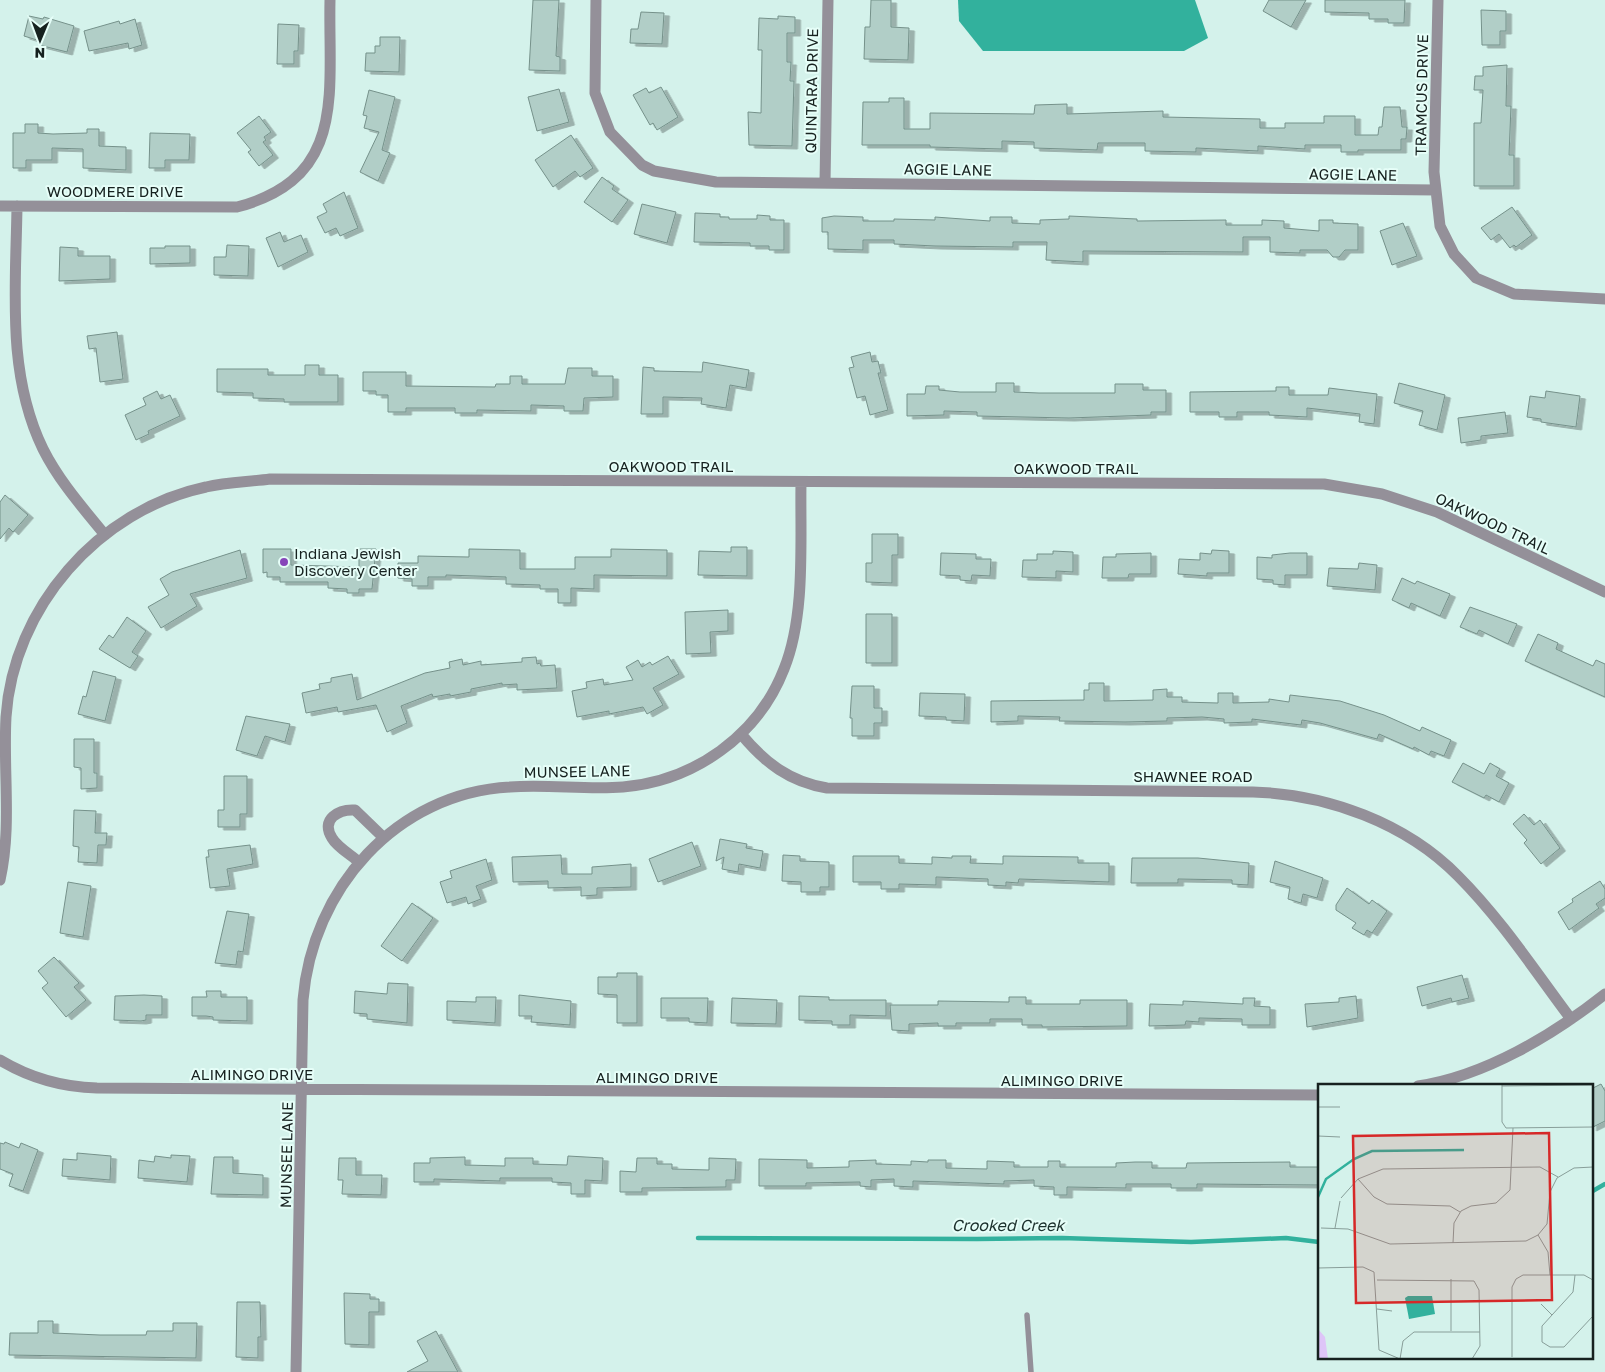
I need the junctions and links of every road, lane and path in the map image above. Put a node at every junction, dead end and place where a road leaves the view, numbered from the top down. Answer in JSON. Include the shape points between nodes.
{"nodes":[{"id":1,"x":330,"y":0,"type":"edge"},
{"id":2,"x":596,"y":0,"type":"edge"},
{"id":3,"x":828,"y":0,"type":"edge"},
{"id":4,"x":1438,"y":0,"type":"edge"},
{"id":5,"x":824,"y":183,"type":"junction"},
{"id":6,"x":1436,"y":190,"type":"junction"},
{"id":7,"x":0,"y":206,"type":"edge"},
{"id":8,"x":18,"y":206,"type":"junction"},
{"id":9,"x":1605,"y":299,"type":"edge"},
{"id":10,"x":801,"y":482,"type":"junction"},
{"id":11,"x":105,"y":535,"type":"junction"},
{"id":12,"x":1605,"y":592,"type":"edge"},
{"id":13,"x":741,"y":734,"type":"junction"},
{"id":14,"x":384,"y":838,"type":"junction"},
{"id":15,"x":358,"y":862,"type":"junction"},
{"id":16,"x":0,"y":880,"type":"edge"},
{"id":17,"x":1605,"y":994,"type":"edge"},
{"id":18,"x":1572,"y":1019,"type":"junction"},
{"id":19,"x":0,"y":1060,"type":"edge"},
{"id":20,"x":1425,"y":1084,"type":"edge"},
{"id":21,"x":302,"y":1089,"type":"junction"},
{"id":22,"x":1318,"y":1095,"type":"edge"},
{"id":23,"x":1028,"y":1315,"type":"dead end"},
{"id":24,"x":296,"y":1372,"type":"edge"},
{"id":25,"x":1031,"y":1372,"type":"edge"}],
"edges":[{"from":1,"to":8,"type":"street","name":"WOODMERE DRIVE","via":[[327,112],[323,133],[315,153],[283,190],[258,202],[230,207]]},
{"from":2,"to":5,"type":"street","name":"AGGIE LANE","via":[[595,93],[610,132],[642,165],[654,171],[716,182]]},
{"from":3,"to":5,"type":"street","name":"QUINTARA DRIVE"},
{"from":4,"to":6,"type":"street","name":"TRAMCUS DRIVE"},
{"from":5,"to":6,"type":"street","name":"AGGIE LANE"},
{"from":6,"to":9,"type":"street","name":"TRAMCUS DRIVE","via":[[1440,226],[1454,254],[1476,278],[1514,294]]},
{"from":7,"to":8,"type":"street","name":"WOODMERE DRIVE"},
{"from":8,"to":11,"type":"street","via":[[16,348],[24,396],[35,430],[54,468]]},
{"from":10,"to":11,"type":"street","name":"OAKWOOD TRAIL","via":[[241,480],[206,486],[146,508]]},
{"from":10,"to":12,"type":"street","name":"OAKWOOD TRAIL","via":[[1338,486],[1396,498],[1437,512]]},
{"from":10,"to":13,"type":"street","name":"MUNSEE LANE","via":[[798,614],[793,642],[776,688]]},
{"from":11,"to":16,"type":"street","name":"OAKWOOD TRAIL","via":[[74,563],[52,589],[30,625],[18,657],[6,718],[6,830]]},
{"from":13,"to":14,"type":"street","name":"MUNSEE LANE","via":[[708,760],[683,773],[649,784],[621,787],[524,786],[483,790],[437,805]]},
{"from":13,"to":18,"type":"street","name":"SHAWNEE ROAD","via":[[776,769],[800,782],[827,788],[1253,792],[1295,795],[1342,806],[1398,832],[1449,868],[1483,903]]},
{"from":14,"to":15,"type":"street","name":"MUNSEE LANE"},
{"from":14,"to":15,"type":"street","via":[[355,810],[335,813],[329,820],[332,839]]},
{"from":15,"to":21,"type":"street","name":"MUNSEE LANE","via":[[328,907],[311,952],[303,1000]]},
{"from":17,"to":18,"type":"street"},
{"from":18,"to":20,"type":"street","via":[[1506,1056]]},
{"from":19,"to":21,"type":"street","name":"ALIMINGO DRIVE","via":[[41,1080],[83,1088]]},
{"from":21,"to":22,"type":"street","name":"ALIMINGO DRIVE"},
{"from":21,"to":24,"type":"street","name":"MUNSEE LANE"},
{"from":23,"to":25,"type":"lane"}]}
